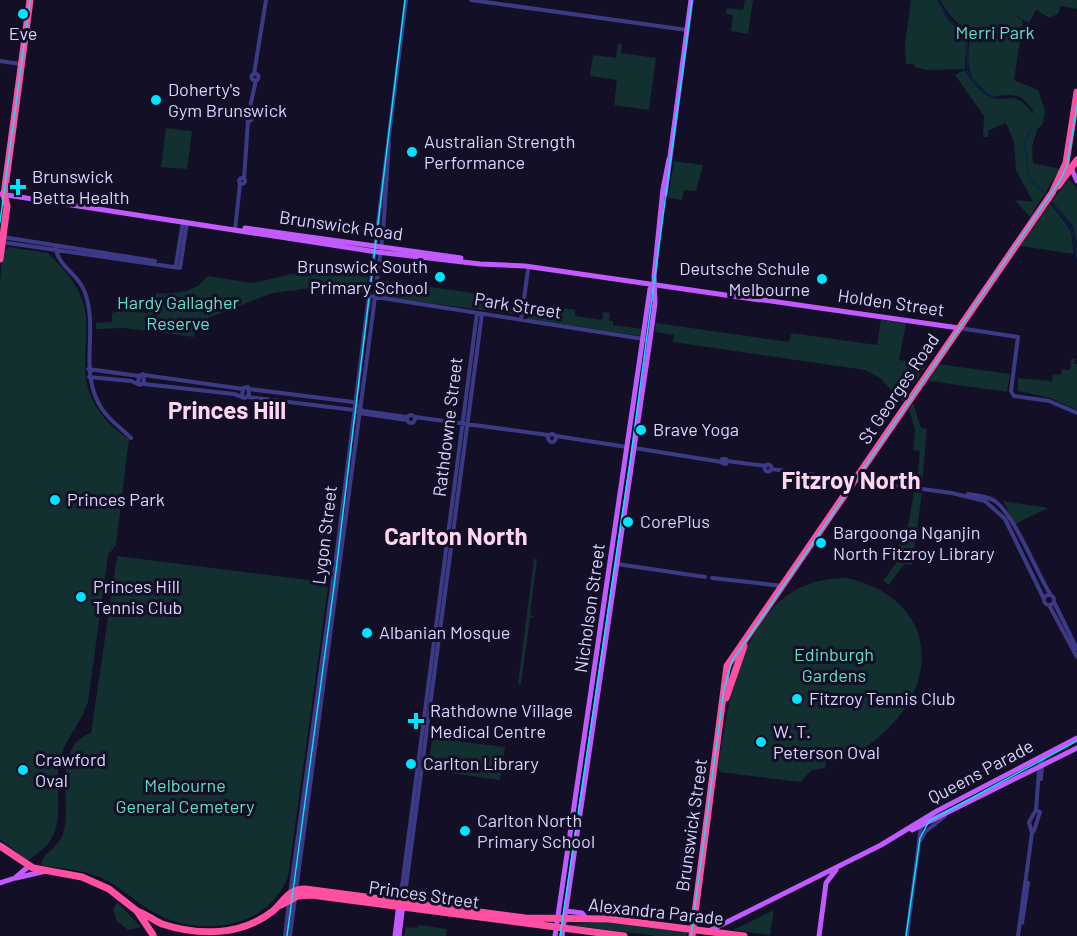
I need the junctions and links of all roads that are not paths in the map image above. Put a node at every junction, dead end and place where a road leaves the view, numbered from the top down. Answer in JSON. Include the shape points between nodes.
{"nodes":[{"id":1,"x":30,"y":0,"type":"edge"},
{"id":2,"x":266,"y":0,"type":"edge"},
{"id":3,"x":406,"y":0,"type":"edge"},
{"id":4,"x":471,"y":0,"type":"edge"},
{"id":5,"x":691,"y":0,"type":"edge"},
{"id":6,"x":687,"y":30,"type":"junction"},
{"id":7,"x":0,"y":61,"type":"edge"},
{"id":8,"x":21,"y":64,"type":"junction"},
{"id":9,"x":1077,"y":97,"type":"edge"},
{"id":10,"x":1066,"y":160,"type":"junction"},
{"id":11,"x":1077,"y":161,"type":"edge"},
{"id":12,"x":1076,"y":171,"type":"edge"},
{"id":13,"x":1061,"y":175,"type":"junction"},
{"id":14,"x":1077,"y":181,"type":"edge"},
{"id":15,"x":1052,"y":193,"type":"junction"},
{"id":16,"x":4,"y":196,"type":"edge"},
{"id":17,"x":185,"y":221,"type":"junction"},
{"id":18,"x":235,"y":229,"type":"junction"},
{"id":19,"x":0,"y":239,"type":"edge"},
{"id":20,"x":56,"y":247,"type":"junction"},
{"id":21,"x":377,"y":249,"type":"junction"},
{"id":22,"x":0,"y":259,"type":"edge"},
{"id":23,"x":529,"y":269,"type":"junction"},
{"id":24,"x":653,"y":285,"type":"junction"},
{"id":25,"x":371,"y":297,"type":"junction"},
{"id":26,"x":479,"y":314,"type":"junction"},
{"id":27,"x":522,"y":320,"type":"junction"},
{"id":28,"x":959,"y":328,"type":"junction"},
{"id":29,"x":647,"y":339,"type":"junction"},
{"id":30,"x":89,"y":369,"type":"junction"},
{"id":31,"x":116,"y":373,"type":"junction"},
{"id":32,"x":141,"y":375,"type":"junction"},
{"id":33,"x":90,"y":377,"type":"junction"},
{"id":34,"x":115,"y":379,"type":"junction"},
{"id":35,"x":138,"y":384,"type":"junction"},
{"id":36,"x":144,"y":384,"type":"junction"},
{"id":37,"x":243,"y":389,"type":"junction"},
{"id":38,"x":249,"y":389,"type":"junction"},
{"id":39,"x":242,"y":396,"type":"junction"},
{"id":40,"x":248,"y":397,"type":"junction"},
{"id":41,"x":357,"y":409,"type":"junction"},
{"id":42,"x":1077,"y":412,"type":"edge"},
{"id":43,"x":465,"y":426,"type":"junction"},
{"id":44,"x":132,"y":437,"type":"dead end"},
{"id":45,"x":631,"y":449,"type":"junction"},
{"id":46,"x":856,"y":480,"type":"junction"},
{"id":47,"x":952,"y":493,"type":"junction"},
{"id":48,"x":995,"y":501,"type":"junction"},
{"id":49,"x":995,"y":507,"type":"junction"},
{"id":50,"x":1008,"y":528,"type":"junction"},
{"id":51,"x":1015,"y":528,"type":"junction"},
{"id":52,"x":1011,"y":533,"type":"junction"},
{"id":53,"x":614,"y":563,"type":"junction"},
{"id":54,"x":1031,"y":564,"type":"junction"},
{"id":55,"x":782,"y":588,"type":"junction"},
{"id":56,"x":335,"y":590,"type":"junction"},
{"id":57,"x":1050,"y":594,"type":"junction"},
{"id":58,"x":1044,"y":599,"type":"junction"},
{"id":59,"x":1054,"y":602,"type":"junction"},
{"id":60,"x":1048,"y":605,"type":"junction"},
{"id":61,"x":1077,"y":648,"type":"edge"},
{"id":62,"x":1077,"y":657,"type":"edge"},
{"id":63,"x":322,"y":661,"type":"junction"},
{"id":64,"x":328,"y":662,"type":"junction"},
{"id":65,"x":731,"y":667,"type":"joint"},
{"id":66,"x":321,"y":687,"type":"junction"},
{"id":67,"x":1077,"y":738,"type":"edge"},
{"id":68,"x":1077,"y":748,"type":"edge"},
{"id":69,"x":1041,"y":757,"type":"junction"},
{"id":70,"x":1041,"y":767,"type":"junction"},
{"id":71,"x":1030,"y":772,"type":"junction"},
{"id":72,"x":1039,"y":778,"type":"junction"},
{"id":73,"x":1037,"y":810,"type":"junction"},
{"id":74,"x":945,"y":816,"type":"junction"},
{"id":75,"x":927,"y":818,"type":"junction"},
{"id":76,"x":1035,"y":823,"type":"junction"},
{"id":77,"x":576,"y":824,"type":"junction"},
{"id":78,"x":302,"y":825,"type":"junction"},
{"id":79,"x":1030,"y":825,"type":"junction"},
{"id":80,"x":921,"y":826,"type":"junction"},
{"id":81,"x":901,"y":835,"type":"junction"},
{"id":82,"x":920,"y":843,"type":"junction"},
{"id":83,"x":0,"y":846,"type":"edge"},
{"id":84,"x":29,"y":866,"type":"junction"},
{"id":85,"x":839,"y":867,"type":"junction"},
{"id":86,"x":46,"y":871,"type":"junction"},
{"id":87,"x":15,"y":878,"type":"junction"},
{"id":88,"x":813,"y":880,"type":"junction"},
{"id":89,"x":827,"y":882,"type":"junction"},
{"id":90,"x":0,"y":883,"type":"edge"},
{"id":91,"x":291,"y":894,"type":"junction"},
{"id":92,"x":401,"y":904,"type":"junction"},
{"id":93,"x":566,"y":910,"type":"junction"},
{"id":94,"x":137,"y":911,"type":"junction"},
{"id":95,"x":587,"y":919,"type":"junction"},
{"id":96,"x":158,"y":922,"type":"junction"},
{"id":97,"x":561,"y":926,"type":"edge"},
{"id":98,"x":177,"y":932,"type":"edge"},
{"id":99,"x":708,"y":932,"type":"junction"},
{"id":100,"x":692,"y":933,"type":"edge"},
{"id":101,"x":154,"y":935,"type":"edge"},
{"id":102,"x":194,"y":935,"type":"edge"},
{"id":103,"x":285,"y":936,"type":"edge"},
{"id":104,"x":290,"y":936,"type":"edge"},
{"id":105,"x":397,"y":936,"type":"edge"},
{"id":106,"x":555,"y":936,"type":"edge"},
{"id":107,"x":624,"y":936,"type":"edge"},
{"id":108,"x":744,"y":936,"type":"edge"},
{"id":109,"x":819,"y":936,"type":"edge"},
{"id":110,"x":907,"y":936,"type":"edge"},
{"id":111,"x":1019,"y":936,"type":"edge"}],
"edges":[{"from":1,"to":8,"type":"highway"},
{"from":2,"to":18,"type":"street"},
{"from":3,"to":21,"type":"street","name":"Lygon Street"},
{"from":4,"to":6,"type":"street"},
{"from":5,"to":6,"type":"main road","name":"Nicholson Street"},
{"from":6,"to":24,"type":"main road","name":"Nicholson Street"},
{"from":7,"to":8,"type":"street"},
{"from":8,"to":16,"type":"highway"},
{"from":9,"to":10,"type":"highway","name":"St Georges Road"},
{"from":10,"to":11,"type":"highway"},
{"from":10,"to":12,"type":"highway"},
{"from":10,"to":13,"type":"highway","name":"St Georges Road"},
{"from":11,"to":12,"type":"highway","name":"St Georges Road"},
{"from":12,"to":13,"type":"highway"},
{"from":12,"to":14,"type":"main road"},
{"from":12,"to":15,"type":"highway","name":"St Georges Road"},
{"from":13,"to":15,"type":"highway","name":"St Georges Road"},
{"from":15,"to":28,"type":"highway","name":"St Georges Road"},
{"from":16,"to":17,"type":"main road","name":"Brunswick Road"},
{"from":16,"to":19,"type":"highway","via":[[7,204]]},
{"from":17,"to":18,"type":"main road","name":"Brunswick Road"},
{"from":17,"to":20,"type":"street","via":[[178,266]]},
{"from":18,"to":21,"type":"main road","name":"Brunswick Road"},
{"from":19,"to":20,"type":"street"},
{"from":19,"to":22,"type":"highway"},
{"from":20,"to":30,"type":"street","via":[[54,256],[69,269],[86,298],[91,318]]},
{"from":21,"to":23,"type":"main road","name":"Brunswick Road"},
{"from":21,"to":25,"type":"street","name":"Lygon Street"},
{"from":23,"to":24,"type":"main road","name":"Brunswick Road"},
{"from":23,"to":27,"type":"street"},
{"from":24,"to":28,"type":"main road","name":"Holden Street"},
{"from":24,"to":29,"type":"main road","name":"Nicholson Street","via":[[655,303]]},
{"from":25,"to":26,"type":"street","name":"Park Street"},
{"from":25,"to":41,"type":"street","name":"Lygon Street"},
{"from":26,"to":27,"type":"street","name":"Park Street"},
{"from":26,"to":43,"type":"street","name":"Rathdowne Street"},
{"from":27,"to":29,"type":"street","name":"Park Street"},
{"from":28,"to":42,"type":"street","name":"Holden Street","via":[[1017,336],[1013,396],[1046,400]]},
{"from":28,"to":46,"type":"highway","name":"St Georges Road"},
{"from":29,"to":45,"type":"main road","name":"Nicholson Street"},
{"from":30,"to":31,"type":"street"},
{"from":30,"to":33,"type":"street"},
{"from":31,"to":32,"type":"street"},
{"from":31,"to":34,"type":"street"},
{"from":32,"to":35,"type":"street"},
{"from":32,"to":36,"type":"street"},
{"from":32,"to":37,"type":"street"},
{"from":33,"to":34,"type":"street"},
{"from":33,"to":44,"type":"street","via":[[104,412]]},
{"from":34,"to":35,"type":"street"},
{"from":35,"to":36,"type":"street"},
{"from":36,"to":39,"type":"street"},
{"from":37,"to":38,"type":"street"},
{"from":37,"to":39,"type":"street"},
{"from":38,"to":40,"type":"street"},
{"from":38,"to":41,"type":"street"},
{"from":39,"to":40,"type":"street"},
{"from":40,"to":41,"type":"street"},
{"from":41,"to":43,"type":"street"},
{"from":41,"to":56,"type":"street","name":"Lygon Street"},
{"from":43,"to":45,"type":"street"},
{"from":43,"to":92,"type":"street","name":"Rathdowne Street"},
{"from":45,"to":46,"type":"street"},
{"from":45,"to":53,"type":"main road","name":"Nicholson Street"},
{"from":46,"to":47,"type":"street"},
{"from":46,"to":55,"type":"highway","name":"St Georges Road"},
{"from":47,"to":48,"type":"street"},
{"from":47,"to":49,"type":"street","via":[[981,499]]},
{"from":48,"to":49,"type":"street"},
{"from":48,"to":51,"type":"street"},
{"from":49,"to":50,"type":"street"},
{"from":50,"to":51,"type":"street"},
{"from":50,"to":52,"type":"street"},
{"from":51,"to":52,"type":"street"},
{"from":51,"to":54,"type":"street"},
{"from":52,"to":54,"type":"street"},
{"from":53,"to":55,"type":"street","via":[[705,577],[708,581],[712,578]]},
{"from":53,"to":77,"type":"main road","name":"Nicholson Street"},
{"from":54,"to":57,"type":"street"},
{"from":54,"to":58,"type":"street"},
{"from":55,"to":65,"type":"highway","name":"St Georges Road"},
{"from":56,"to":63,"type":"street","name":"Lygon Street"},
{"from":56,"to":64,"type":"street","name":"Lygon Street"},
{"from":57,"to":58,"type":"street"},
{"from":57,"to":59,"type":"street"},
{"from":58,"to":60,"type":"street"},
{"from":59,"to":60,"type":"street"},
{"from":59,"to":61,"type":"street"},
{"from":60,"to":62,"type":"street"},
{"from":63,"to":64,"type":"street"},
{"from":63,"to":66,"type":"street","name":"Lygon Street"},
{"from":64,"to":66,"type":"street","name":"Lygon Street"},
{"from":65,"to":100,"type":"highway","name":"Brunswick Street"},
{"from":66,"to":78,"type":"street","name":"Lygon Street"},
{"from":67,"to":69,"type":"main road","name":"Queens Parade"},
{"from":68,"to":70,"type":"main road","name":"Queens Parade"},
{"from":69,"to":70,"type":"street"},
{"from":69,"to":75,"type":"main road","name":"Queens Parade"},
{"from":70,"to":71,"type":"main road","name":"Queens Parade"},
{"from":70,"to":72,"type":"street"},
{"from":70,"to":73,"type":"street"},
{"from":71,"to":72,"type":"street"},
{"from":71,"to":74,"type":"main road","name":"Queens Parade"},
{"from":72,"to":73,"type":"street"},
{"from":73,"to":76,"type":"street"},
{"from":73,"to":79,"type":"street"},
{"from":74,"to":80,"type":"main road","name":"Queens Parade"},
{"from":74,"to":82,"type":"street","via":[[925,833]]},
{"from":75,"to":80,"type":"street"},
{"from":75,"to":81,"type":"main road","name":"Queens Parade"},
{"from":76,"to":79,"type":"street"},
{"from":76,"to":111,"type":"street"},
{"from":77,"to":93,"type":"main road","name":"Nicholson Street"},
{"from":77,"to":97,"type":"main road","name":"Nicholson Street"},
{"from":78,"to":91,"type":"street","name":"Lygon Street"},
{"from":78,"to":91,"type":"street","name":"Lygon Street"},
{"from":79,"to":111,"type":"street"},
{"from":80,"to":81,"type":"main road","name":"Queens Parade"},
{"from":80,"to":82,"type":"street"},
{"from":81,"to":85,"type":"main road","name":"Queens Parade"},
{"from":82,"to":110,"type":"street"},
{"from":83,"to":84,"type":"highway"},
{"from":84,"to":86,"type":"highway"},
{"from":84,"to":87,"type":"main road"},
{"from":85,"to":88,"type":"main road","name":"Queens Parade"},
{"from":85,"to":89,"type":"main road","name":"Queens Parade"},
{"from":86,"to":87,"type":"main road"},
{"from":86,"to":94,"type":"highway","via":[[96,882]]},
{"from":87,"to":90,"type":"main road"},
{"from":88,"to":89,"type":"main road"},
{"from":88,"to":99,"type":"main road","name":"Queens Parade"},
{"from":89,"to":109,"type":"main road"},
{"from":91,"to":92,"type":"highway","name":"Princes Street","via":[[309,889]]},
{"from":91,"to":102,"type":"highway","via":[[265,919],[244,929],[225,935]]},
{"from":91,"to":103,"type":"street","name":"Lygon Street"},
{"from":91,"to":104,"type":"street","name":"Lygon Street"},
{"from":92,"to":97,"type":"highway","name":"Princes Street"},
{"from":92,"to":105,"type":"main road","name":"Rathdowne Street"},
{"from":93,"to":95,"type":"main road","via":[[582,913]]},
{"from":93,"to":97,"type":"main road","name":"Nicholson Street"},
{"from":94,"to":96,"type":"highway"},
{"from":94,"to":101,"type":"highway"},
{"from":95,"to":97,"type":"highway","name":"Alexandra Parade"},
{"from":95,"to":100,"type":"highway","name":"Alexandra Parade"},
{"from":96,"to":98,"type":"highway"},
{"from":96,"to":101,"type":"highway","via":[[153,927]]},
{"from":97,"to":106,"type":"main road","name":"Nicholson Street"},
{"from":97,"to":107,"type":"highway","name":"Alexandra Parade"},
{"from":98,"to":102,"type":"highway"},
{"from":99,"to":100,"type":"highway","name":"Alexandra Parade"},
{"from":99,"to":108,"type":"highway","name":"Alexandra Parade"}]}
